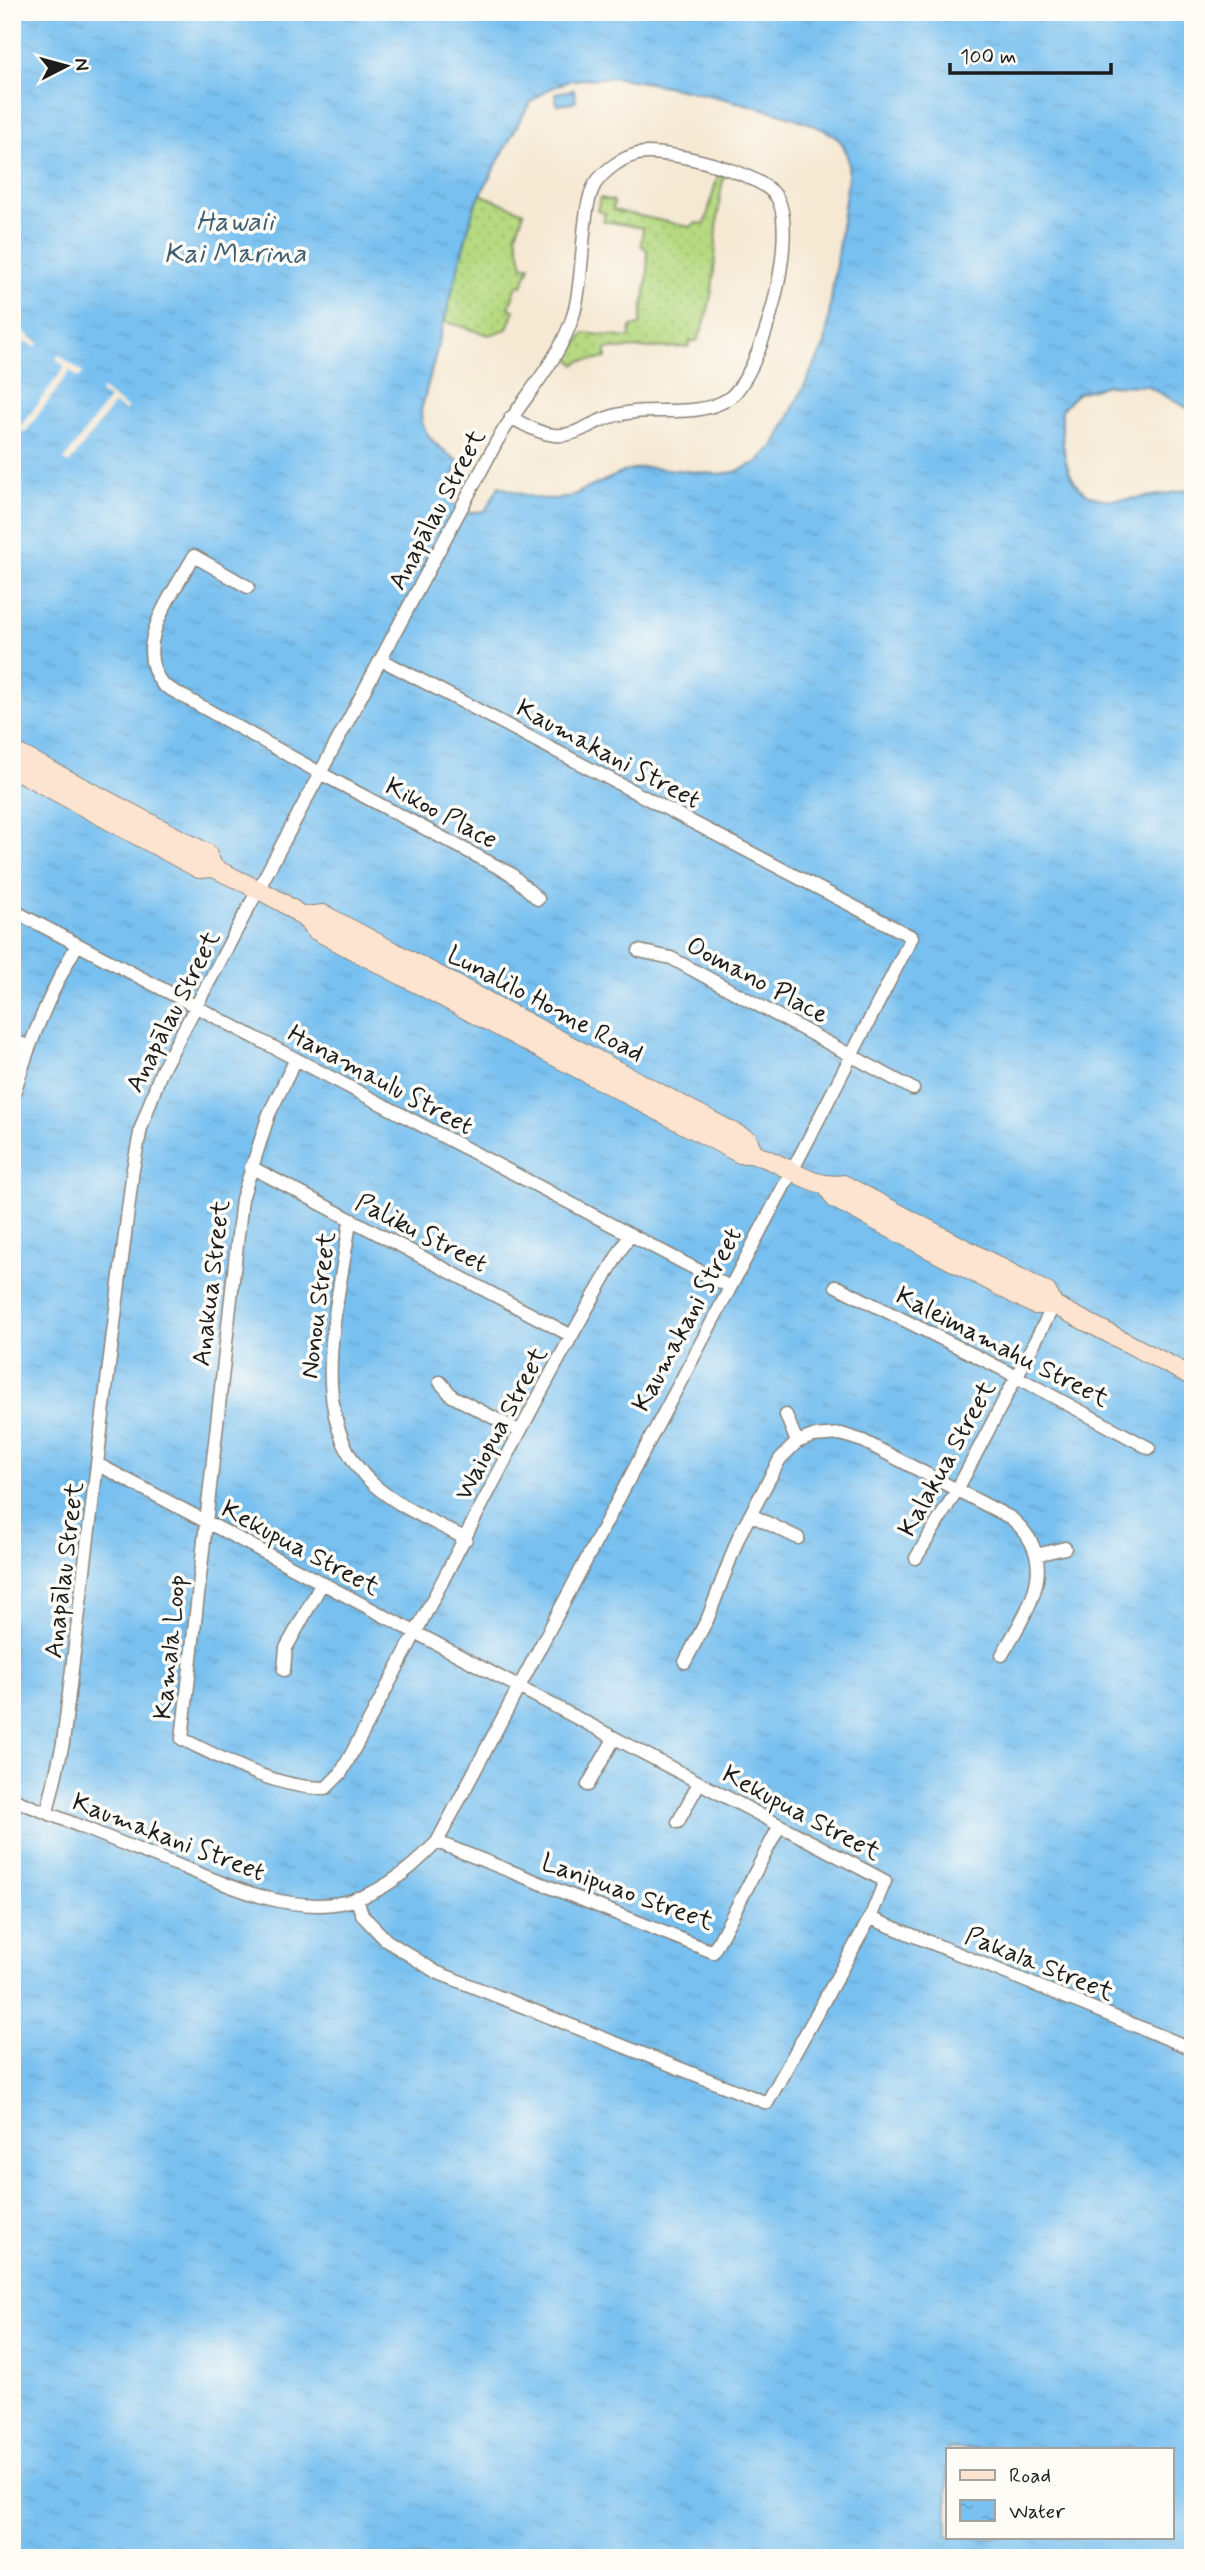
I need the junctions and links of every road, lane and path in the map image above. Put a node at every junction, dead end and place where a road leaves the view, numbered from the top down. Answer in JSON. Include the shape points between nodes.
{"nodes":[{"id":1,"x":511,"y":417,"type":"junction"},
{"id":2,"x":248,"y":587,"type":"dead end"},
{"id":3,"x":382,"y":660,"type":"junction"},
{"id":4,"x":12,"y":757,"type":"edge"},
{"id":5,"x":12,"y":768,"type":"edge"},
{"id":6,"x":320,"y":774,"type":"junction"},
{"id":7,"x":214,"y":868,"type":"junction"},
{"id":8,"x":259,"y":892,"type":"junction"},
{"id":9,"x":538,"y":899,"type":"dead end"},
{"id":10,"x":12,"y":910,"type":"edge"},
{"id":11,"x":77,"y":945,"type":"junction"},
{"id":12,"x":639,"y":951,"type":"dead end"},
{"id":13,"x":197,"y":1009,"type":"junction"},
{"id":14,"x":12,"y":1041,"type":"edge"},
{"id":15,"x":29,"y":1046,"type":"junction"},
{"id":16,"x":853,"y":1055,"type":"junction"},
{"id":17,"x":296,"y":1059,"type":"junction"},
{"id":18,"x":913,"y":1089,"type":"dead end"},
{"id":19,"x":12,"y":1100,"type":"edge"},
{"id":20,"x":251,"y":1167,"type":"junction"},
{"id":21,"x":791,"y":1173,"type":"junction"},
{"id":22,"x":350,"y":1221,"type":"junction"},
{"id":23,"x":629,"y":1236,"type":"junction"},
{"id":24,"x":728,"y":1286,"type":"junction"},
{"id":25,"x":836,"y":1286,"type":"dead end"},
{"id":26,"x":1054,"y":1305,"type":"junction"},
{"id":27,"x":572,"y":1336,"type":"junction"},
{"id":28,"x":1018,"y":1377,"type":"junction"},
{"id":29,"x":1193,"y":1377,"type":"edge"},
{"id":30,"x":440,"y":1382,"type":"dead end"},
{"id":31,"x":786,"y":1415,"type":"dead end"},
{"id":32,"x":519,"y":1431,"type":"junction"},
{"id":33,"x":797,"y":1442,"type":"junction"},
{"id":34,"x":1149,"y":1448,"type":"dead end"},
{"id":35,"x":99,"y":1465,"type":"junction"},
{"id":36,"x":957,"y":1490,"type":"junction"},
{"id":37,"x":751,"y":1515,"type":"junction"},
{"id":38,"x":204,"y":1522,"type":"junction"},
{"id":39,"x":798,"y":1538,"type":"dead end"},
{"id":40,"x":466,"y":1539,"type":"junction"},
{"id":41,"x":1065,"y":1548,"type":"dead end"},
{"id":42,"x":1036,"y":1555,"type":"junction"},
{"id":43,"x":916,"y":1558,"type":"dead end"},
{"id":44,"x":321,"y":1585,"type":"junction"},
{"id":45,"x":417,"y":1635,"type":"junction"},
{"id":46,"x":1002,"y":1656,"type":"dead end"},
{"id":47,"x":685,"y":1662,"type":"dead end"},
{"id":48,"x":284,"y":1671,"type":"dead end"},
{"id":49,"x":518,"y":1688,"type":"junction"},
{"id":50,"x":614,"y":1739,"type":"junction"},
{"id":51,"x":699,"y":1783,"type":"junction"},
{"id":52,"x":588,"y":1784,"type":"dead end"},
{"id":53,"x":12,"y":1799,"type":"edge"},
{"id":54,"x":47,"y":1813,"type":"junction"},
{"id":55,"x":678,"y":1822,"type":"dead end"},
{"id":56,"x":779,"y":1827,"type":"junction"},
{"id":57,"x":437,"y":1842,"type":"junction"},
{"id":58,"x":356,"y":1898,"type":"junction"},
{"id":59,"x":870,"y":1918,"type":"junction"},
{"id":60,"x":1193,"y":2049,"type":"edge"}],
"edges":[{"from":1,"to":1,"type":"street","name":"Anapālau Street","via":[[567,334],[582,281],[591,194],[608,170],[637,154],[658,152],[750,177],[772,190],[785,221],[772,311],[759,353],[736,392],[711,406],[623,413],[559,437],[544,435]]},
{"from":1,"to":3,"type":"street","name":"Anapālau Street"},
{"from":2,"to":6,"type":"street","name":"Kikoo Place","via":[[194,556],[152,635],[154,670],[169,692]]},
{"from":3,"to":6,"type":"street","name":"Anapālau Street"},
{"from":3,"to":16,"type":"street","name":"Kaumakani Street","via":[[912,937]]},
{"from":4,"to":7,"type":"main road","name":"Lunalilo Home Road","via":[[21,755],[207,853]]},
{"from":5,"to":7,"type":"main road","name":"Lunalilo Home Road","via":[[199,869]]},
{"from":6,"to":8,"type":"street","name":"Anapālau Street"},
{"from":6,"to":9,"type":"street","name":"Kikoo Place","via":[[511,874]]},
{"from":7,"to":8,"type":"main road","name":"Lunalilo Home Road"},
{"from":8,"to":13,"type":"street","name":"Anapālau Street"},
{"from":8,"to":21,"type":"main road","name":"Lunalilo Home Road","via":[[306,916],[323,914],[748,1140],[754,1153]]},
{"from":10,"to":11,"type":"street","name":"Hanamaulu Street"},
{"from":11,"to":13,"type":"street","name":"Hanamaulu Street"},
{"from":11,"to":15,"type":"street"},
{"from":12,"to":16,"type":"street","name":"Oomano Place","via":[[671,958]]},
{"from":13,"to":17,"type":"street","name":"Hanamaulu Street"},
{"from":13,"to":35,"type":"street","name":"Anapālau Street","via":[[161,1072],[141,1128]]},
{"from":14,"to":15,"type":"street"},
{"from":15,"to":19,"type":"street"},
{"from":16,"to":18,"type":"street","name":"Oomano Place"},
{"from":16,"to":21,"type":"street","name":"Kaumakani Street"},
{"from":17,"to":20,"type":"street","name":"Anakua Street","via":[[269,1114]]},
{"from":17,"to":23,"type":"street","name":"Hanamaulu Street"},
{"from":20,"to":22,"type":"street","name":"Paliku Street"},
{"from":20,"to":38,"type":"street","name":"Anakua Street","via":[[242,1199]]},
{"from":21,"to":24,"type":"street","name":"Kaumakani Street"},
{"from":21,"to":26,"type":"main road","name":"Lunalilo Home Road","via":[[827,1187],[835,1199],[1035,1306]]},
{"from":22,"to":27,"type":"street","name":"Paliku Street"},
{"from":22,"to":40,"type":"street","name":"Nonou Street","via":[[330,1373],[336,1428],[351,1458],[372,1483]]},
{"from":23,"to":24,"type":"street","name":"Hanamaulu Street"},
{"from":23,"to":27,"type":"street","name":"Waiopua Street"},
{"from":24,"to":49,"type":"street","name":"Kaumakani Street"},
{"from":25,"to":28,"type":"street","name":"Kaleimamahu Street"},
{"from":26,"to":28,"type":"street","name":"Kalakua Street"},
{"from":26,"to":29,"type":"main road","name":"Lunalilo Home Road"},
{"from":27,"to":32,"type":"street","name":"Waiopua Street"},
{"from":28,"to":34,"type":"street","name":"Kaleimamahu Street"},
{"from":28,"to":36,"type":"street","name":"Kalakua Street"},
{"from":30,"to":32,"type":"street","via":[[452,1396]]},
{"from":31,"to":33,"type":"street"},
{"from":32,"to":40,"type":"street","name":"Waiopua Street"},
{"from":33,"to":36,"type":"street","via":[[824,1433],[853,1437]]},
{"from":33,"to":37,"type":"street","via":[[780,1459]]},
{"from":35,"to":38,"type":"street","name":"Kekupua Street"},
{"from":35,"to":54,"type":"street","name":"Anapālau Street","via":[[63,1744]]},
{"from":36,"to":42,"type":"street","via":[[1019,1525]]},
{"from":36,"to":43,"type":"street","name":"Kalakua Street"},
{"from":37,"to":39,"type":"street"},
{"from":37,"to":47,"type":"street"},
{"from":38,"to":44,"type":"street","name":"Kekupua Street"},
{"from":38,"to":45,"type":"street","name":"Kamala Loop","via":[[182,1740],[304,1788],[326,1788],[341,1773]]},
{"from":40,"to":45,"type":"street","name":"Waiopua Street"},
{"from":41,"to":42,"type":"street"},
{"from":42,"to":46,"type":"street","via":[[1036,1591]]},
{"from":44,"to":45,"type":"street","name":"Kekupua Street"},
{"from":44,"to":48,"type":"street","via":[[286,1648]]},
{"from":45,"to":49,"type":"street","name":"Kekupua Street"},
{"from":49,"to":50,"type":"street","name":"Kekupua Street"},
{"from":49,"to":57,"type":"street","name":"Kaumakani Street"},
{"from":50,"to":51,"type":"street","name":"Kekupua Street"},
{"from":50,"to":52,"type":"street"},
{"from":51,"to":55,"type":"street"},
{"from":51,"to":56,"type":"street","name":"Kekupua Street"},
{"from":53,"to":54,"type":"street","name":"Kaumakani Street"},
{"from":54,"to":58,"type":"street","name":"Kaumakani Street","via":[[259,1897],[334,1904]]},
{"from":56,"to":57,"type":"street","name":"Lanipuao Street","via":[[713,1952]]},
{"from":56,"to":59,"type":"street","name":"Kekupua Street","via":[[886,1881]]},
{"from":57,"to":58,"type":"street","name":"Kaumakani Street","via":[[402,1876]]},
{"from":58,"to":59,"type":"street","name":"Kekupua Street","via":[[363,1916],[386,1940],[436,1972],[767,2103]]},
{"from":59,"to":60,"type":"street","name":"Pakala Street"}]}
